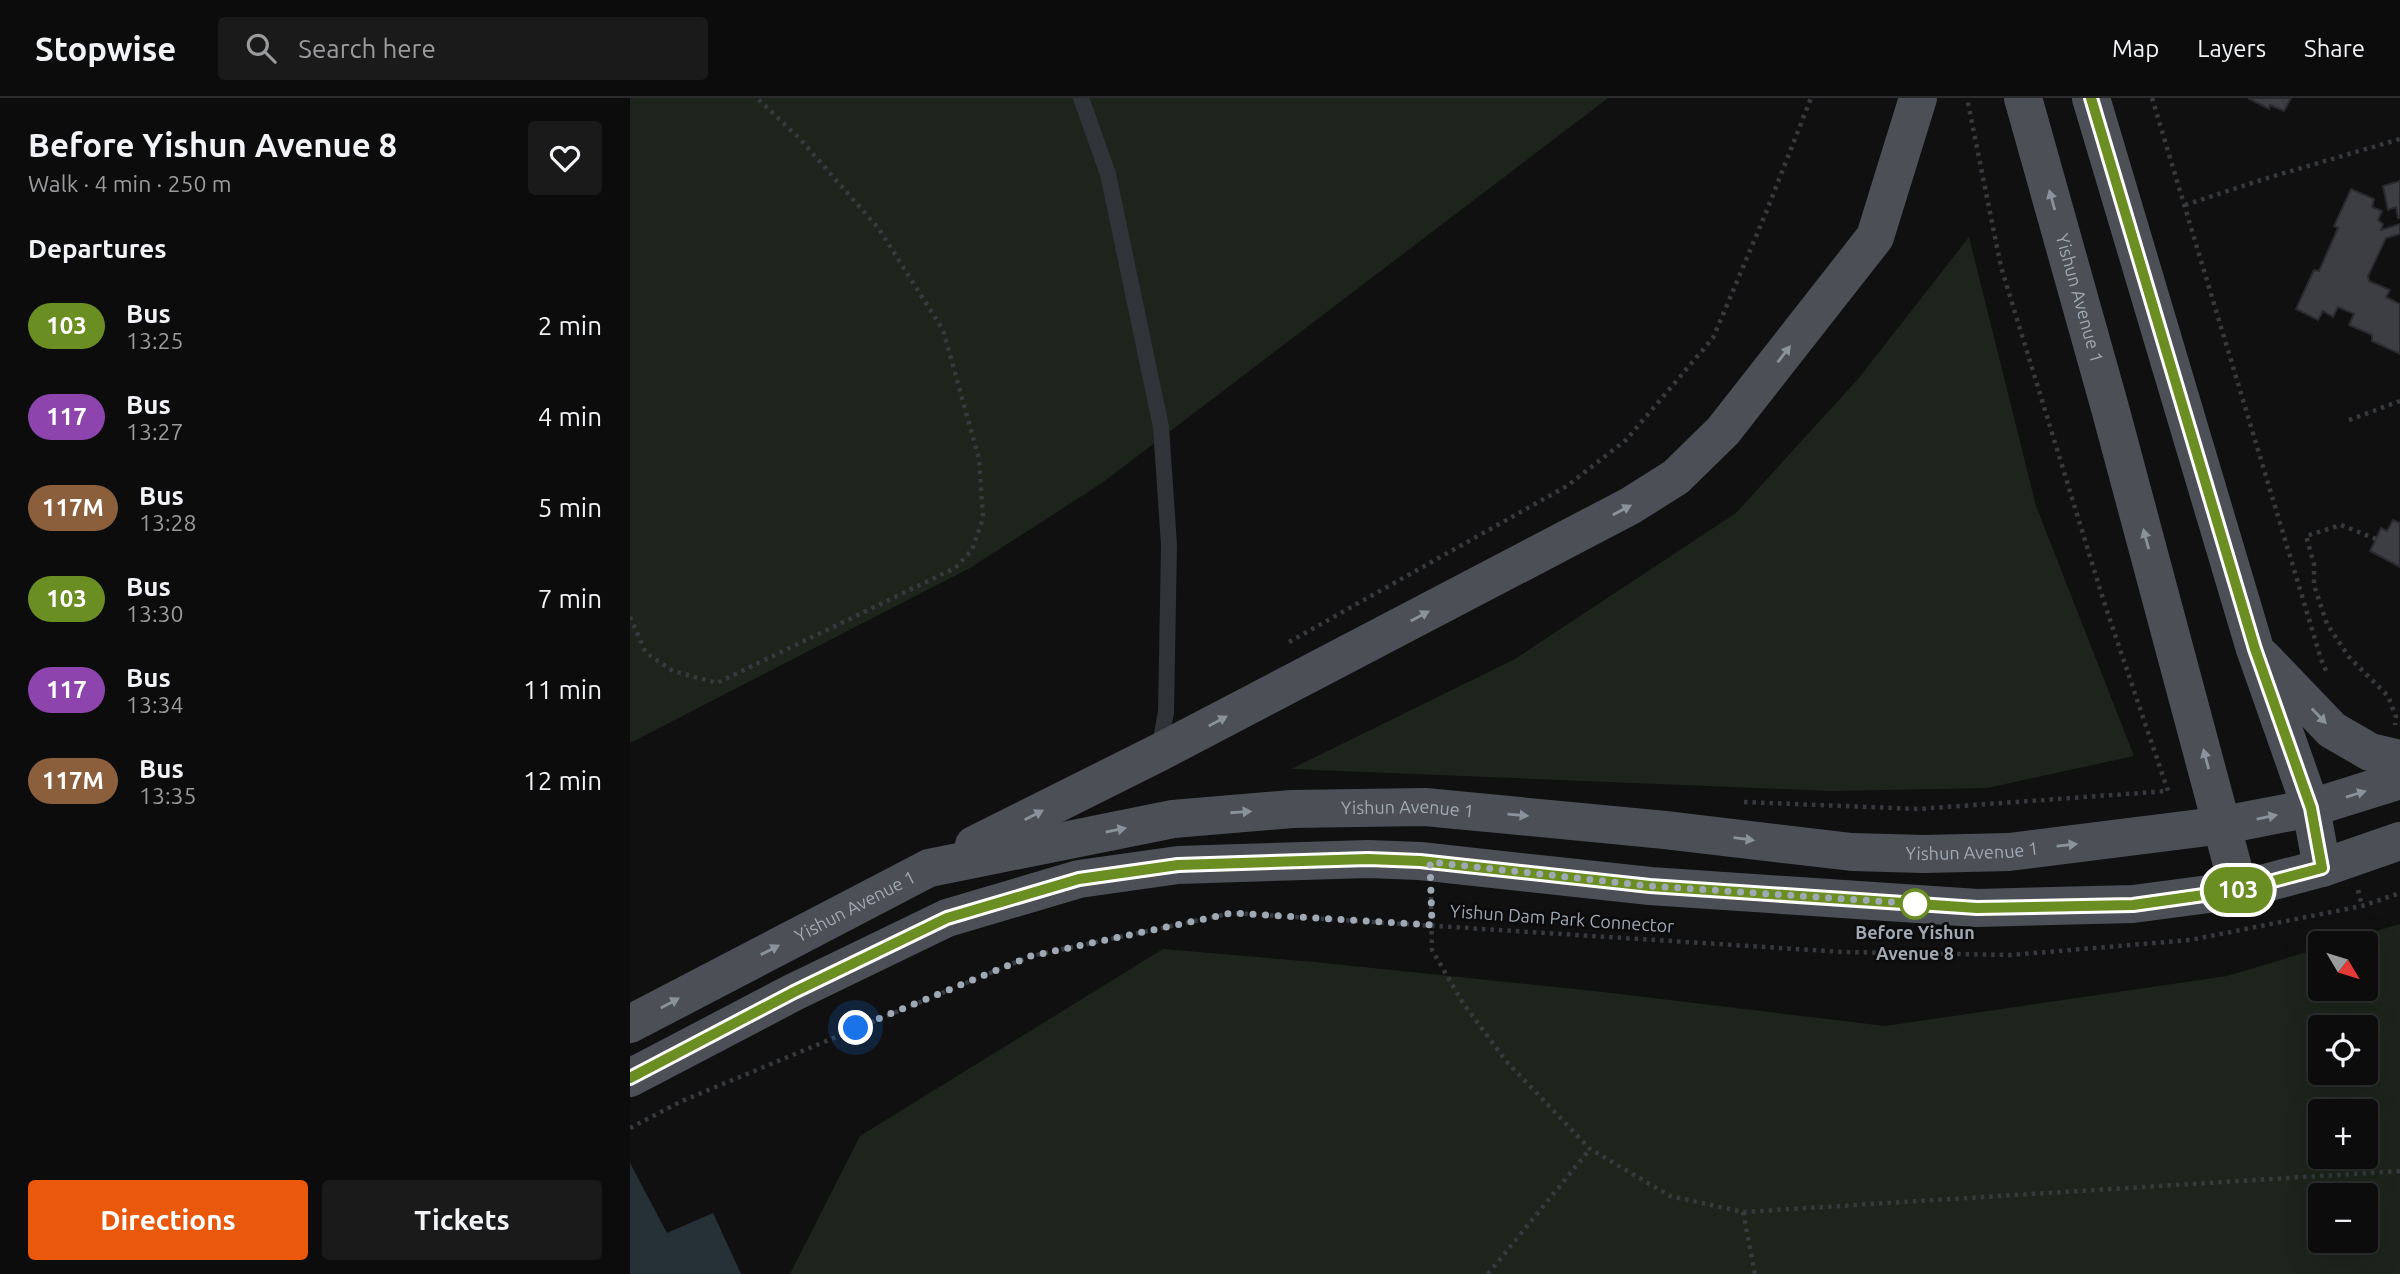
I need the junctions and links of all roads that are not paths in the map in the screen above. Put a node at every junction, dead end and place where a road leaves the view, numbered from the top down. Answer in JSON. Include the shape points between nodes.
{"nodes":[{"id":1,"x":1081,"y":98,"type":"edge"},
{"id":2,"x":1918,"y":98,"type":"edge"},
{"id":3,"x":2023,"y":98,"type":"edge"},
{"id":4,"x":2091,"y":98,"type":"edge"},
{"id":5,"x":2255,"y":649,"type":"junction"},
{"id":6,"x":2397,"y":743,"type":"edge"},
{"id":7,"x":1158,"y":753,"type":"junction"},
{"id":8,"x":2400,"y":780,"type":"edge"},
{"id":9,"x":1425,"y":807,"type":"junction"},
{"id":10,"x":2311,"y":808,"type":"junction"},
{"id":11,"x":2224,"y":825,"type":"junction"},
{"id":12,"x":2400,"y":841,"type":"edge"},
{"id":13,"x":1425,"y":861,"type":"junction"},
{"id":14,"x":929,"y":868,"type":"junction"},
{"id":15,"x":2322,"y":868,"type":"junction"},
{"id":16,"x":2239,"y":890,"type":"junction"},
{"id":17,"x":630,"y":1024,"type":"edge"},
{"id":18,"x":630,"y":1078,"type":"edge"}],
"edges":[{"from":1,"to":7,"type":"lane","via":[[1108,174],[1161,427],[1169,545],[1166,712]]},
{"from":7,"to":2,"type":"main road","one_way":true,"via":[[1676,477],[1723,431],[1875,237]]},
{"from":11,"to":3,"type":"main road","name":"Yishun Avenue 1","one_way":true},
{"from":4,"to":5,"type":"main road"},
{"from":5,"to":6,"type":"main road","one_way":true,"via":[[2332,730],[2370,752]]},
{"from":5,"to":10,"type":"main road"},
{"from":14,"to":7,"type":"main road","one_way":true},
{"from":10,"to":8,"type":"main road","name":"Yishun Avenue 1","one_way":true},
{"from":9,"to":11,"type":"main road","name":"Yishun Avenue 1","one_way":true,"via":[[1852,852],[1924,854],[2009,852]]},
{"from":9,"to":13,"type":"main road"},
{"from":14,"to":9,"type":"main road","name":"Yishun Avenue 1","one_way":true,"via":[[1173,818],[1292,809]]},
{"from":11,"to":10,"type":"main road","name":"Yishun Avenue 1","one_way":true},
{"from":10,"to":15,"type":"main road"},
{"from":11,"to":16,"type":"main road","name":"Yishun Avenue 1"},
{"from":12,"to":15,"type":"main road"},
{"from":13,"to":16,"type":"main road","via":[[1650,886],[1977,908],[2133,905]]},
{"from":13,"to":18,"type":"main road","via":[[1178,865],[1079,879],[947,918]]},
{"from":17,"to":14,"type":"main road","name":"Yishun Avenue 1","one_way":true},
{"from":15,"to":16,"type":"main road"}]}
